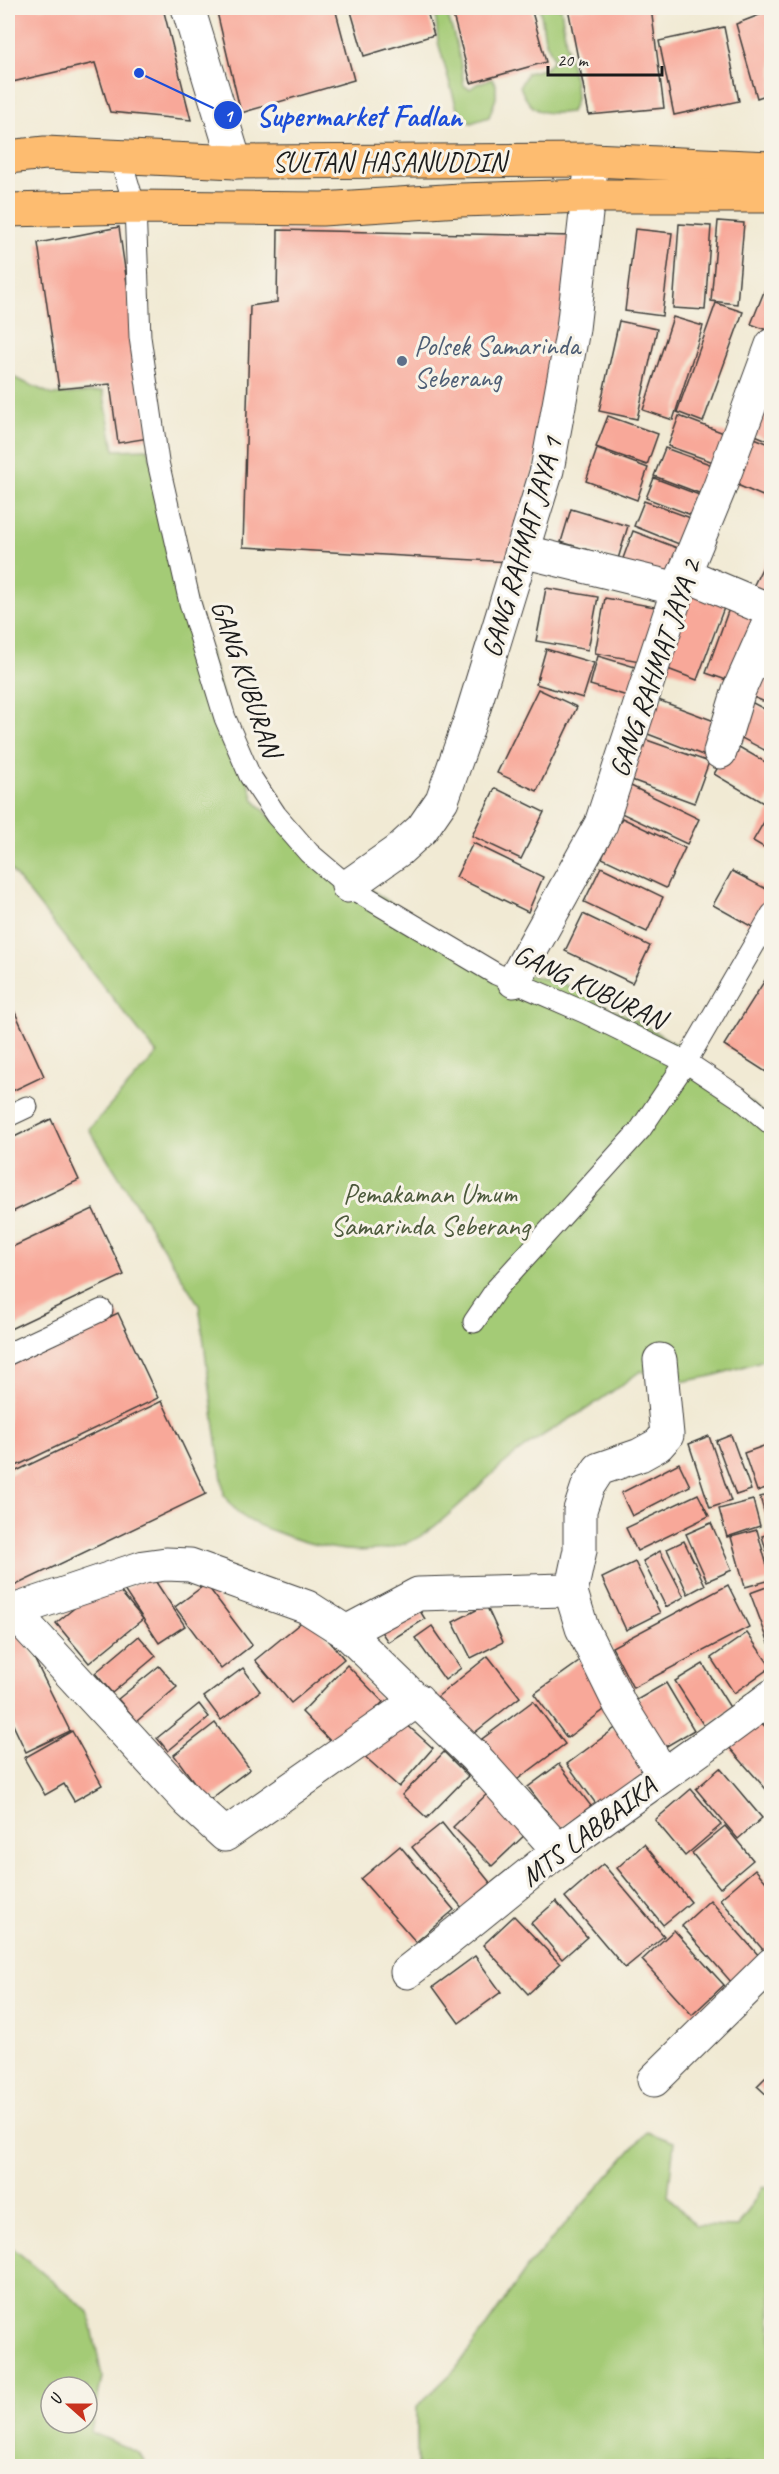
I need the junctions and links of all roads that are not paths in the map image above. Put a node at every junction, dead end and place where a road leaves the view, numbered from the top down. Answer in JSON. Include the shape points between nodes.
{"nodes":[{"id":1,"x":188,"y":8,"type":"edge"},
{"id":2,"x":8,"y":157,"type":"edge"},
{"id":3,"x":120,"y":157,"type":"junction"},
{"id":4,"x":592,"y":160,"type":"junction"},
{"id":5,"x":235,"y":162,"type":"junction"},
{"id":6,"x":771,"y":168,"type":"edge"},
{"id":7,"x":589,"y":196,"type":"junction"},
{"id":8,"x":771,"y":196,"type":"edge"},
{"id":9,"x":135,"y":207,"type":"junction"},
{"id":10,"x":8,"y":210,"type":"edge"},
{"id":11,"x":771,"y":345,"type":"edge"},
{"id":12,"x":522,"y":551,"type":"junction"},
{"id":13,"x":681,"y":581,"type":"junction"},
{"id":14,"x":771,"y":611,"type":"edge"},
{"id":15,"x":771,"y":616,"type":"edge"},
{"id":16,"x":720,"y":752,"type":"dead end"},
{"id":17,"x":348,"y":886,"type":"junction"},
{"id":18,"x":769,"y":924,"type":"edge"},
{"id":19,"x":514,"y":981,"type":"junction"},
{"id":20,"x":686,"y":1062,"type":"junction"},
{"id":21,"x":27,"y":1107,"type":"dead end"},
{"id":22,"x":8,"y":1116,"type":"edge"},
{"id":23,"x":771,"y":1125,"type":"edge"},
{"id":24,"x":102,"y":1310,"type":"dead end"},
{"id":25,"x":474,"y":1322,"type":"dead end"},
{"id":26,"x":8,"y":1354,"type":"edge"},
{"id":27,"x":660,"y":1360,"type":"dead end"},
{"id":28,"x":571,"y":1592,"type":"junction"},
{"id":29,"x":10,"y":1612,"type":"edge"},
{"id":30,"x":346,"y":1632,"type":"junction"},
{"id":31,"x":771,"y":1696,"type":"edge"},
{"id":32,"x":418,"y":1700,"type":"junction"},
{"id":33,"x":663,"y":1774,"type":"junction"},
{"id":34,"x":558,"y":1851,"type":"junction"},
{"id":35,"x":771,"y":1964,"type":"edge"},
{"id":36,"x":407,"y":1972,"type":"dead end"},
{"id":37,"x":654,"y":2080,"type":"dead end"}],
"edges":[{"from":1,"to":5,"type":"street"},
{"from":2,"to":3,"type":"main road","name":"SULTAN HASANUDDIN","via":[[45,153]]},
{"from":3,"to":5,"type":"main road","name":"SULTAN HASANUDDIN"},
{"from":3,"to":9,"type":"lane","name":"GANG KUBURAN"},
{"from":4,"to":5,"type":"main road","name":"SULTAN HASANUDDIN"},
{"from":4,"to":6,"type":"main road","name":"SULTAN HASANUDDIN"},
{"from":4,"to":7,"type":"street","name":"GANG RAHMAT JAYA 1"},
{"from":7,"to":8,"type":"main road","name":"SULTAN HASANUDDIN"},
{"from":7,"to":9,"type":"main road","name":"SULTAN HASANUDDIN","via":[[322,208]]},
{"from":7,"to":12,"type":"street","name":"GANG RAHMAT JAYA 1","via":[[573,329],[547,470]]},
{"from":9,"to":10,"type":"main road","name":"SULTAN HASANUDDIN"},
{"from":9,"to":17,"type":"lane","name":"GANG KUBURAN","via":[[140,337],[158,462],[190,603],[225,718],[250,776],[276,815],[309,853]]},
{"from":11,"to":13,"type":"street","name":"GANG RAHMAT JAYA 2"},
{"from":12,"to":13,"type":"street"},
{"from":12,"to":17,"type":"street","name":"GANG RAHMAT JAYA 1","via":[[442,800],[422,829]]},
{"from":13,"to":14,"type":"street"},
{"from":13,"to":19,"type":"street","name":"GANG RAHMAT JAYA 2","via":[[602,824]]},
{"from":15,"to":16,"type":"street","via":[[740,690]]},
{"from":17,"to":19,"type":"lane","name":"GANG KUBURAN"},
{"from":18,"to":20,"type":"lane","name":"GANG KUBURAN"},
{"from":19,"to":20,"type":"lane","name":"GANG KUBURAN"},
{"from":20,"to":23,"type":"lane","via":[[740,1098]]},
{"from":20,"to":25,"type":"lane","via":[[640,1130],[497,1288]]},
{"from":21,"to":22,"type":"lane"},
{"from":24,"to":26,"type":"lane"},
{"from":27,"to":28,"type":"street","via":[[667,1435],[640,1455],[599,1469],[588,1486],[580,1510],[580,1550]]},
{"from":28,"to":30,"type":"street","via":[[418,1594]]},
{"from":28,"to":33,"type":"street","via":[[582,1628],[620,1706]]},
{"from":29,"to":30,"type":"street","via":[[144,1567],[190,1564],[307,1607]]},
{"from":29,"to":32,"type":"street","via":[[188,1801],[225,1835]]},
{"from":30,"to":32,"type":"street"},
{"from":31,"to":33,"type":"street","name":"MTS LABBAIKA","via":[[710,1744]]},
{"from":32,"to":34,"type":"street","via":[[476,1757]]},
{"from":33,"to":34,"type":"street","name":"MTS LABBAIKA"},
{"from":34,"to":36,"type":"street","name":"MTS LABBAIKA"},
{"from":35,"to":37,"type":"street"}]}
